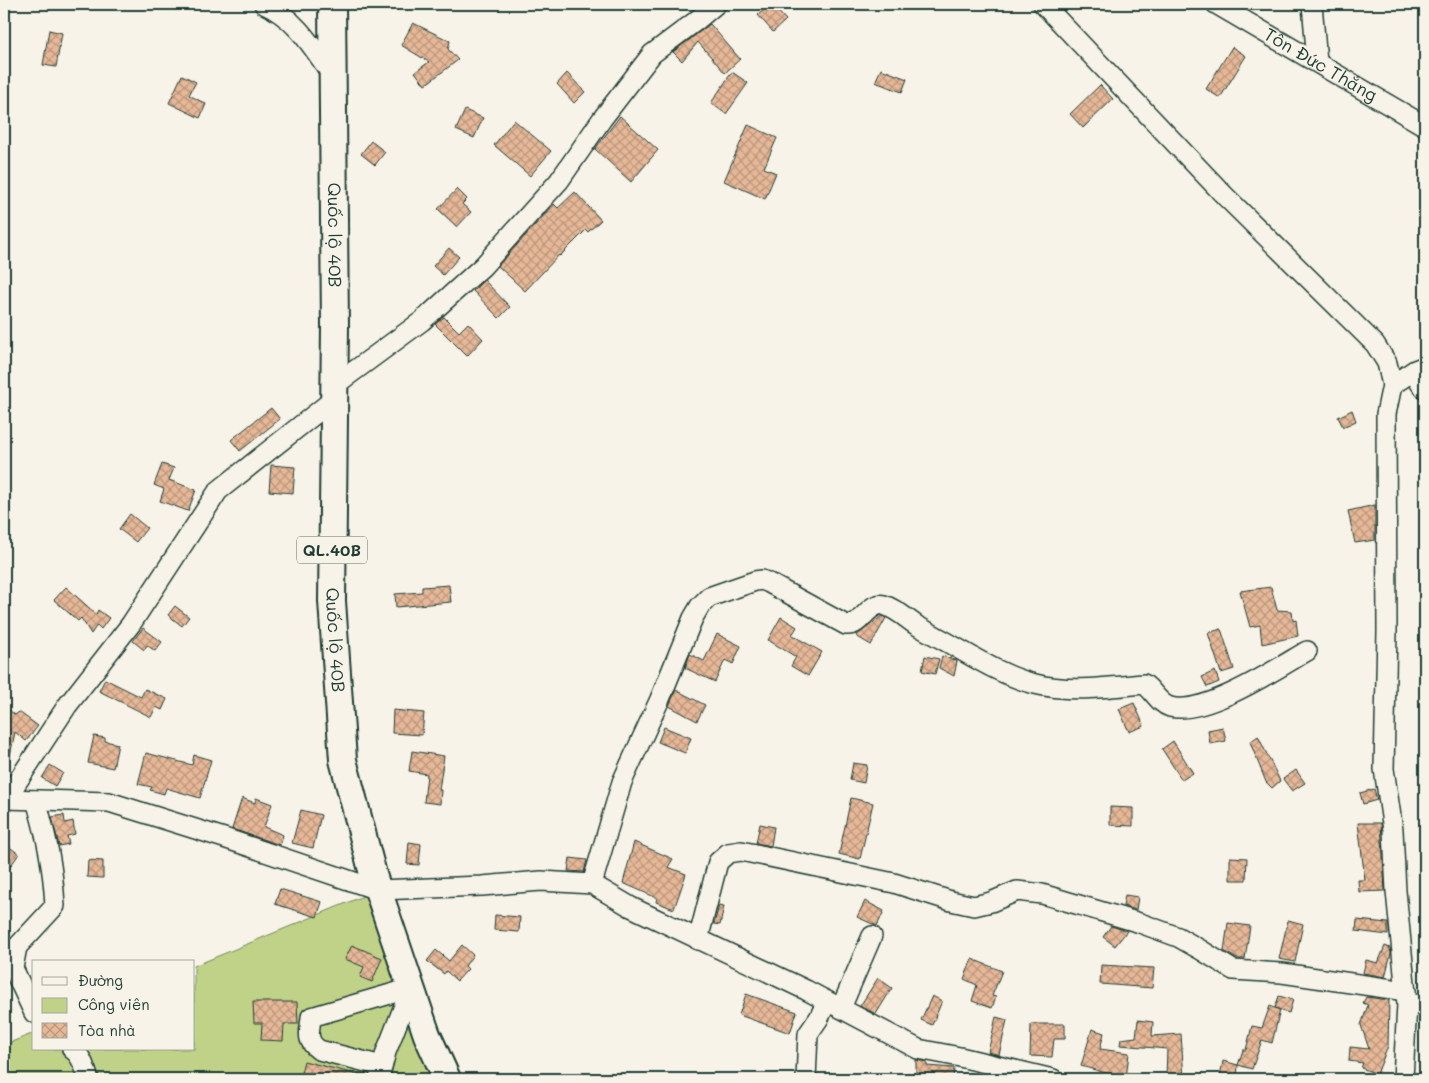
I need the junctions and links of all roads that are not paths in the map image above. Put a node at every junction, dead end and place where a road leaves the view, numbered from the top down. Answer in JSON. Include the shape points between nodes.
{"nodes":[{"id":1,"x":264,"y":4,"type":"edge"},
{"id":2,"x":332,"y":4,"type":"edge"},
{"id":3,"x":716,"y":4,"type":"edge"},
{"id":4,"x":1043,"y":4,"type":"edge"},
{"id":5,"x":1216,"y":4,"type":"edge"},
{"id":6,"x":1312,"y":4,"type":"edge"},
{"id":7,"x":1318,"y":62,"type":"junction"},
{"id":8,"x":332,"y":75,"type":"junction"},
{"id":9,"x":1425,"y":126,"type":"edge"},
{"id":10,"x":1420,"y":368,"type":"edge"},
{"id":11,"x":1392,"y":385,"type":"junction"},
{"id":12,"x":1425,"y":389,"type":"edge"},
{"id":13,"x":334,"y":392,"type":"junction"},
{"id":14,"x":1307,"y":651,"type":"dead end"},
{"id":15,"x":6,"y":794,"type":"edge"},
{"id":16,"x":36,"y":800,"type":"junction"},
{"id":17,"x":592,"y":884,"type":"junction"},
{"id":18,"x":378,"y":890,"type":"junction"},
{"id":19,"x":872,"y":936,"type":"dead end"},
{"id":20,"x":698,"y":940,"type":"junction"},
{"id":21,"x":411,"y":988,"type":"junction"},
{"id":22,"x":1413,"y":1000,"type":"edge"},
{"id":23,"x":834,"y":1005,"type":"junction"},
{"id":24,"x":32,"y":1009,"type":"edge"},
{"id":25,"x":74,"y":1050,"type":"edge"},
{"id":26,"x":381,"y":1073,"type":"edge"},
{"id":27,"x":89,"y":1079,"type":"edge"},
{"id":28,"x":447,"y":1079,"type":"edge"},
{"id":29,"x":806,"y":1079,"type":"edge"},
{"id":30,"x":1053,"y":1079,"type":"edge"},
{"id":31,"x":1403,"y":1079,"type":"edge"}],
"edges":[{"from":1,"to":8,"type":"street","via":[[289,19]]},
{"from":2,"to":8,"type":"highway","name":"Quốc lộ 40B","number":"QL.40B"},
{"from":3,"to":13,"type":"street","via":[[652,54],[559,181],[483,266],[422,321]]},
{"from":4,"to":11,"type":"street","via":[[1225,196],[1375,344],[1387,363]]},
{"from":5,"to":7,"type":"street","name":"Tôn Đức Thắng"},
{"from":6,"to":7,"type":"street"},
{"from":7,"to":9,"type":"street","name":"Tôn Đức Thắng"},
{"from":8,"to":13,"type":"highway","name":"Quốc lộ 40B","number":"QL.40B"},
{"from":10,"to":11,"type":"street"},
{"from":10,"to":12,"type":"street","via":[[1420,383]]},
{"from":11,"to":22,"type":"street","via":[[1386,414],[1384,769],[1393,830],[1396,891]]},
{"from":13,"to":15,"type":"street","via":[[218,491],[132,624],[66,706]]},
{"from":13,"to":18,"type":"highway","name":"Quốc lộ 40B","number":"QL.40B","via":[[332,601],[343,760]]},
{"from":14,"to":17,"type":"street","via":[[1228,695],[1190,708],[1178,708],[1161,702],[1144,684],[1071,688],[1034,684],[997,670],[882,604],[876,605],[857,623],[846,625],[769,583],[755,580],[709,598],[693,618],[622,782]]},
{"from":15,"to":16,"type":"street"},
{"from":16,"to":18,"type":"street","via":[[109,802]]},
{"from":16,"to":24,"type":"street","via":[[48,839],[55,906],[17,947],[13,968]]},
{"from":17,"to":18,"type":"street","via":[[541,881]]},
{"from":17,"to":20,"type":"street"},
{"from":18,"to":21,"type":"highway","name":"Quốc lộ 40B","number":"QL.40B"},
{"from":19,"to":23,"type":"street"},
{"from":20,"to":22,"type":"street","via":[[718,862],[728,853],[741,850],[894,883],[974,906],[1017,891],[1042,894],[1178,937],[1233,970],[1282,973],[1356,985]]},
{"from":20,"to":23,"type":"street"},
{"from":21,"to":26,"type":"street","via":[[394,1027]]},
{"from":21,"to":26,"type":"street","via":[[311,1017],[311,1044]]},
{"from":21,"to":28,"type":"highway","name":"Quốc lộ 40B","number":"QL.40B"},
{"from":22,"to":31,"type":"street"},
{"from":23,"to":29,"type":"street","via":[[808,1034]]},
{"from":23,"to":30,"type":"street","via":[[918,1049]]},
{"from":25,"to":27,"type":"street"}]}
